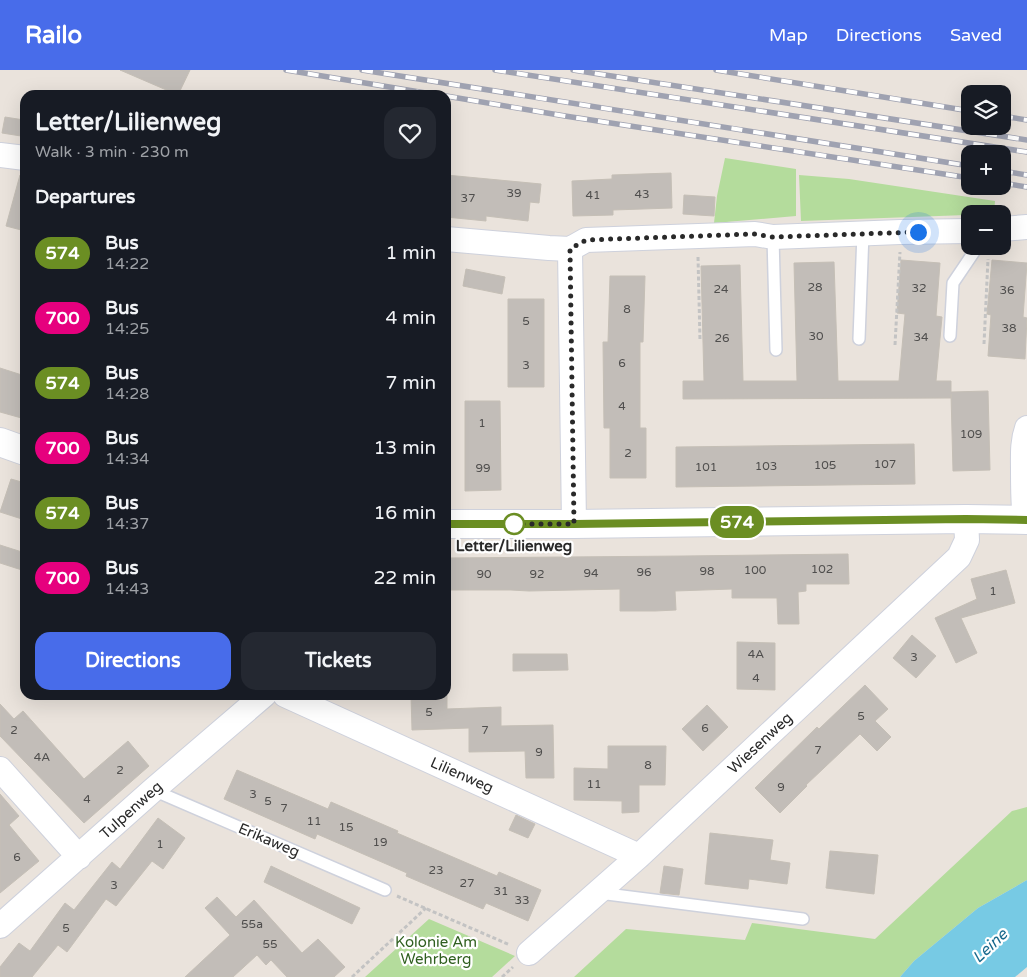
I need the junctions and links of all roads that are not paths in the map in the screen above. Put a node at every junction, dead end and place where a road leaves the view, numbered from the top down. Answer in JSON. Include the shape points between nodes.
{"nodes":[{"id":1,"x":0,"y":155,"type":"edge"},
{"id":2,"x":20,"y":157,"type":"edge"},
{"id":3,"x":1027,"y":227,"type":"edge"},
{"id":4,"x":1011,"y":228,"type":"edge"},
{"id":5,"x":961,"y":231,"type":"edge"},
{"id":6,"x":863,"y":233,"type":"junction"},
{"id":7,"x":773,"y":237,"type":"junction"},
{"id":8,"x":451,"y":239,"type":"edge"},
{"id":9,"x":570,"y":249,"type":"junction"},
{"id":10,"x":972,"y":255,"type":"edge"},
{"id":11,"x":950,"y":336,"type":"dead end"},
{"id":12,"x":858,"y":339,"type":"dead end"},
{"id":13,"x":776,"y":350,"type":"dead end"},
{"id":14,"x":1027,"y":428,"type":"edge"},
{"id":15,"x":0,"y":442,"type":"edge"},
{"id":16,"x":20,"y":449,"type":"edge"},
{"id":17,"x":966,"y":519,"type":"junction"},
{"id":18,"x":1026,"y":520,"type":"edge"},
{"id":19,"x":451,"y":524,"type":"edge"},
{"id":20,"x":574,"y":524,"type":"junction"},
{"id":21,"x":258,"y":700,"type":"edge"},
{"id":22,"x":296,"y":700,"type":"edge"},
{"id":23,"x":0,"y":769,"type":"edge"},
{"id":24,"x":153,"y":790,"type":"junction"},
{"id":25,"x":639,"y":856,"type":"junction"},
{"id":26,"x":78,"y":857,"type":"junction"},
{"id":27,"x":385,"y":890,"type":"road end"},
{"id":28,"x":598,"y":892,"type":"junction"},
{"id":29,"x":803,"y":918,"type":"dead end"},
{"id":30,"x":0,"y":926,"type":"edge"},
{"id":31,"x":529,"y":953,"type":"road end"}],
"edges":[{"from":1,"to":2,"type":"street"},
{"from":3,"to":4,"type":"street"},
{"from":5,"to":6,"type":"street"},
{"from":6,"to":7,"type":"street"},
{"from":6,"to":12,"type":"lane"},
{"from":7,"to":9,"type":"street","via":[[754,234],[586,240]]},
{"from":7,"to":13,"type":"lane"},
{"from":8,"to":9,"type":"street"},
{"from":9,"to":20,"type":"street"},
{"from":10,"to":11,"type":"lane","via":[[953,284]]},
{"from":14,"to":18,"type":"street","via":[[1022,449]]},
{"from":15,"to":16,"type":"street"},
{"from":17,"to":18,"type":"street"},
{"from":17,"to":20,"type":"street"},
{"from":17,"to":25,"type":"street","name":"Wiesenweg","via":[[967,540],[959,557]]},
{"from":19,"to":20,"type":"street"},
{"from":21,"to":24,"type":"street","name":"Tulpenweg"},
{"from":22,"to":25,"type":"street","name":"Lilienweg"},
{"from":23,"to":26,"type":"street"},
{"from":24,"to":26,"type":"street","name":"Tulpenweg"},
{"from":24,"to":27,"type":"lane","name":"Erikaweg"},
{"from":25,"to":28,"type":"street","name":"Wiesenweg"},
{"from":26,"to":30,"type":"street","name":"Tulpenweg"},
{"from":28,"to":29,"type":"lane"},
{"from":28,"to":31,"type":"street","name":"Wiesenweg"}]}
